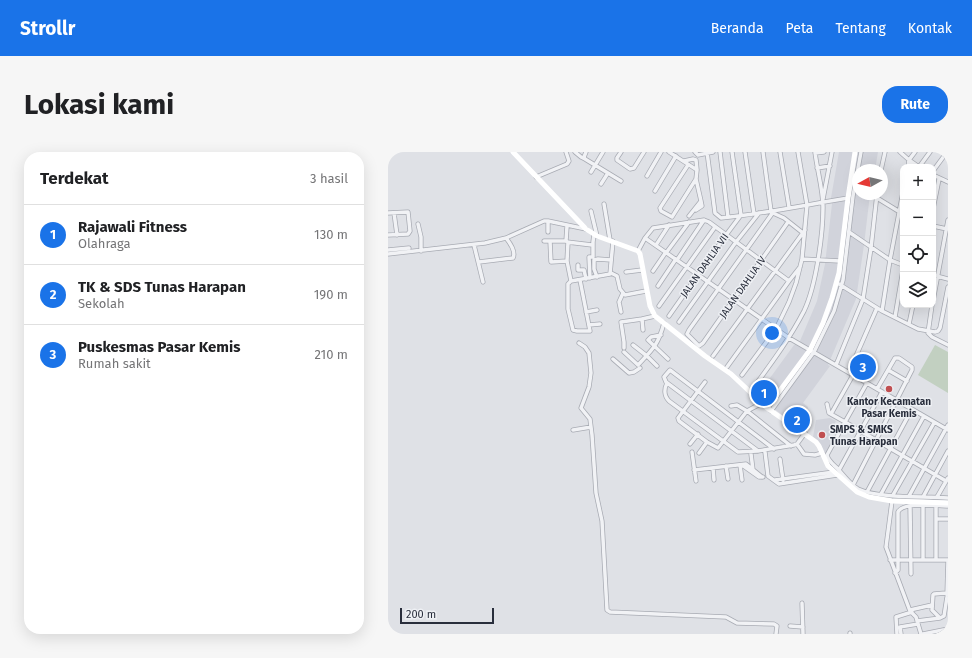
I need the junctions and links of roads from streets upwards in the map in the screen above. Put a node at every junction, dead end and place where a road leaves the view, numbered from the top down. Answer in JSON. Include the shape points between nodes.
{"nodes":[{"id":1,"x":513,"y":152,"type":"edge"},
{"id":2,"x":566,"y":152,"type":"edge"},
{"id":3,"x":575,"y":152,"type":"edge"},
{"id":4,"x":586,"y":152,"type":"edge"},
{"id":5,"x":603,"y":152,"type":"edge"},
{"id":6,"x":621,"y":152,"type":"edge"},
{"id":7,"x":644,"y":152,"type":"edge"},
{"id":8,"x":661,"y":152,"type":"edge"},
{"id":9,"x":669,"y":152,"type":"edge"},
{"id":10,"x":695,"y":152,"type":"edge"},
{"id":11,"x":707,"y":152,"type":"edge"},
{"id":12,"x":713,"y":152,"type":"edge"},
{"id":13,"x":720,"y":152,"type":"edge"},
{"id":14,"x":732,"y":152,"type":"edge"},
{"id":15,"x":745,"y":152,"type":"edge"},
{"id":16,"x":763,"y":152,"type":"edge"},
{"id":17,"x":780,"y":152,"type":"edge"},
{"id":18,"x":798,"y":152,"type":"edge"},
{"id":19,"x":824,"y":152,"type":"edge"},
{"id":20,"x":832,"y":152,"type":"edge"},
{"id":21,"x":855,"y":152,"type":"edge"},
{"id":22,"x":861,"y":152,"type":"edge"},
{"id":23,"x":884,"y":152,"type":"edge"},
{"id":24,"x":900,"y":152,"type":"edge"},
{"id":25,"x":915,"y":152,"type":"edge"},
{"id":26,"x":930,"y":152,"type":"edge"},
{"id":27,"x":947,"y":152,"type":"edge"},
{"id":28,"x":815,"y":153,"type":"edge"},
{"id":29,"x":676,"y":156,"type":"junction"},
{"id":30,"x":585,"y":159,"type":"junction"},
{"id":31,"x":909,"y":160,"type":"junction"},
{"id":32,"x":684,"y":161,"type":"junction"},
{"id":33,"x":882,"y":164,"type":"edge"},
{"id":34,"x":908,"y":164,"type":"edge"},
{"id":35,"x":915,"y":164,"type":"edge"},
{"id":36,"x":921,"y":164,"type":"edge"},
{"id":37,"x":595,"y":165,"type":"junction"},
{"id":38,"x":688,"y":165,"type":"junction"},
{"id":39,"x":830,"y":166,"type":"junction"},
{"id":40,"x":936,"y":167,"type":"edge"},
{"id":41,"x":817,"y":168,"type":"junction"},
{"id":42,"x":697,"y":170,"type":"junction"},
{"id":43,"x":591,"y":172,"type":"dead end"},
{"id":44,"x":608,"y":173,"type":"junction"},
{"id":45,"x":647,"y":176,"type":"dead end"},
{"id":46,"x":536,"y":177,"type":"junction"},
{"id":47,"x":936,"y":177,"type":"edge"},
{"id":48,"x":696,"y":179,"type":"junction"},
{"id":49,"x":939,"y":179,"type":"junction"},
{"id":50,"x":621,"y":181,"type":"dead end"},
{"id":51,"x":948,"y":182,"type":"edge"},
{"id":52,"x":601,"y":184,"type":"dead end"},
{"id":53,"x":655,"y":190,"type":"dead end"},
{"id":54,"x":850,"y":196,"type":"junction"},
{"id":55,"x":877,"y":200,"type":"edge"},
{"id":56,"x":883,"y":200,"type":"edge"},
{"id":57,"x":935,"y":200,"type":"edge"},
{"id":58,"x":823,"y":202,"type":"junction"},
{"id":59,"x":604,"y":204,"type":"dead end"},
{"id":60,"x":807,"y":205,"type":"junction"},
{"id":61,"x":789,"y":207,"type":"junction"},
{"id":62,"x":591,"y":211,"type":"dead end"},
{"id":63,"x":773,"y":212,"type":"junction"},
{"id":64,"x":900,"y":212,"type":"edge"},
{"id":65,"x":388,"y":213,"type":"edge"},
{"id":66,"x":394,"y":213,"type":"junction"},
{"id":67,"x":759,"y":213,"type":"junction"},
{"id":68,"x":754,"y":214,"type":"junction"},
{"id":69,"x":741,"y":215,"type":"junction"},
{"id":70,"x":689,"y":216,"type":"dead end"},
{"id":71,"x":728,"y":217,"type":"junction"},
{"id":72,"x":900,"y":217,"type":"edge"},
{"id":73,"x":704,"y":220,"type":"junction"},
{"id":74,"x":948,"y":220,"type":"edge"},
{"id":75,"x":548,"y":221,"type":"junction"},
{"id":76,"x":689,"y":222,"type":"junction"},
{"id":77,"x":788,"y":222,"type":"junction"},
{"id":78,"x":418,"y":224,"type":"dead end"},
{"id":79,"x":669,"y":225,"type":"junction"},
{"id":80,"x":567,"y":226,"type":"junction"},
{"id":81,"x":715,"y":227,"type":"junction"},
{"id":82,"x":936,"y":227,"type":"edge"},
{"id":83,"x":947,"y":229,"type":"edge"},
{"id":84,"x":586,"y":230,"type":"junction"},
{"id":85,"x":804,"y":231,"type":"junction"},
{"id":86,"x":548,"y":232,"type":"dead end"},
{"id":87,"x":849,"y":232,"type":"junction"},
{"id":88,"x":397,"y":235,"type":"junction"},
{"id":89,"x":596,"y":235,"type":"junction"},
{"id":90,"x":726,"y":235,"type":"junction"},
{"id":91,"x":388,"y":236,"type":"edge"},
{"id":92,"x":506,"y":238,"type":"junction"},
{"id":93,"x":645,"y":238,"type":"junction"},
{"id":94,"x":544,"y":241,"type":"dead end"},
{"id":95,"x":550,"y":241,"type":"junction"},
{"id":96,"x":612,"y":241,"type":"junction"},
{"id":97,"x":567,"y":242,"type":"junction"},
{"id":98,"x":736,"y":242,"type":"junction"},
{"id":99,"x":474,"y":245,"type":"junction"},
{"id":100,"x":592,"y":245,"type":"junction"},
{"id":101,"x":656,"y":245,"type":"junction"},
{"id":102,"x":409,"y":248,"type":"dead end"},
{"id":103,"x":871,"y":248,"type":"junction"},
{"id":104,"x":639,"y":249,"type":"junction"},
{"id":105,"x":388,"y":250,"type":"edge"},
{"id":106,"x":422,"y":250,"type":"junction"},
{"id":107,"x":746,"y":250,"type":"junction"},
{"id":108,"x":666,"y":253,"type":"junction"},
{"id":109,"x":388,"y":254,"type":"edge"},
{"id":110,"x":802,"y":259,"type":"junction"},
{"id":111,"x":611,"y":260,"type":"junction"},
{"id":112,"x":676,"y":260,"type":"junction"},
{"id":113,"x":761,"y":260,"type":"junction"},
{"id":114,"x":818,"y":260,"type":"junction"},
{"id":115,"x":890,"y":260,"type":"junction"},
{"id":116,"x":567,"y":261,"type":"junction"},
{"id":117,"x":840,"y":261,"type":"junction"},
{"id":118,"x":479,"y":262,"type":"junction"},
{"id":119,"x":900,"y":264,"type":"edge"},
{"id":120,"x":578,"y":265,"type":"dead end"},
{"id":121,"x":800,"y":267,"type":"junction"},
{"id":122,"x":687,"y":268,"type":"junction"},
{"id":123,"x":589,"y":269,"type":"junction"},
{"id":124,"x":584,"y":270,"type":"junction"},
{"id":125,"x":642,"y":270,"type":"junction"},
{"id":126,"x":775,"y":270,"type":"junction"},
{"id":127,"x":653,"y":271,"type":"dead end"},
{"id":128,"x":626,"y":272,"type":"dead end"},
{"id":129,"x":903,"y":272,"type":"edge"},
{"id":130,"x":936,"y":272,"type":"edge"},
{"id":131,"x":611,"y":273,"type":"junction"},
{"id":132,"x":698,"y":274,"type":"junction"},
{"id":133,"x":936,"y":276,"type":"edge"},
{"id":134,"x":597,"y":278,"type":"junction"},
{"id":135,"x":948,"y":278,"type":"edge"},
{"id":136,"x":588,"y":279,"type":"junction"},
{"id":137,"x":580,"y":280,"type":"junction"},
{"id":138,"x":571,"y":281,"type":"junction"},
{"id":139,"x":708,"y":281,"type":"junction"},
{"id":140,"x":789,"y":281,"type":"junction"},
{"id":141,"x":483,"y":282,"type":"dead end"},
{"id":142,"x":839,"y":284,"type":"junction"},
{"id":143,"x":658,"y":286,"type":"dead end"},
{"id":144,"x":948,"y":287,"type":"edge"},
{"id":145,"x":719,"y":289,"type":"junction"},
{"id":146,"x":646,"y":291,"type":"junction"},
{"id":147,"x":622,"y":293,"type":"junction"},
{"id":148,"x":733,"y":299,"type":"junction"},
{"id":149,"x":863,"y":299,"type":"junction"},
{"id":150,"x":946,"y":304,"type":"edge"},
{"id":151,"x":659,"y":306,"type":"dead end"},
{"id":152,"x":747,"y":308,"type":"junction"},
{"id":153,"x":877,"y":308,"type":"junction"},
{"id":154,"x":912,"y":308,"type":"edge"},
{"id":155,"x":932,"y":308,"type":"edge"},
{"id":156,"x":597,"y":310,"type":"dead end"},
{"id":157,"x":882,"y":311,"type":"junction"},
{"id":158,"x":586,"y":312,"type":"junction"},
{"id":159,"x":620,"y":312,"type":"dead end"},
{"id":160,"x":655,"y":316,"type":"junction"},
{"id":161,"x":669,"y":316,"type":"dead end"},
{"id":162,"x":894,"y":317,"type":"junction"},
{"id":163,"x":642,"y":319,"type":"junction"},
{"id":164,"x":762,"y":319,"type":"junction"},
{"id":165,"x":679,"y":322,"type":"dead end"},
{"id":166,"x":664,"y":323,"type":"junction"},
{"id":167,"x":600,"y":324,"type":"dead end"},
{"id":168,"x":909,"y":324,"type":"junction"},
{"id":169,"x":589,"y":325,"type":"junction"},
{"id":170,"x":776,"y":328,"type":"junction"},
{"id":171,"x":643,"y":330,"type":"dead end"},
{"id":172,"x":928,"y":331,"type":"junction"},
{"id":173,"x":661,"y":335,"type":"junction"},
{"id":174,"x":789,"y":338,"type":"junction"},
{"id":175,"x":579,"y":343,"type":"dead end"},
{"id":176,"x":633,"y":345,"type":"dead end"},
{"id":177,"x":948,"y":345,"type":"edge"},
{"id":178,"x":655,"y":346,"type":"junction"},
{"id":179,"x":812,"y":351,"type":"junction"},
{"id":180,"x":647,"y":356,"type":"junction"},
{"id":181,"x":713,"y":356,"type":"dead end"},
{"id":182,"x":668,"y":358,"type":"dead end"},
{"id":183,"x":613,"y":359,"type":"dead end"},
{"id":184,"x":836,"y":365,"type":"junction"},
{"id":185,"x":657,"y":366,"type":"dead end"},
{"id":186,"x":639,"y":367,"type":"junction"},
{"id":187,"x":727,"y":367,"type":"dead end"},
{"id":188,"x":888,"y":370,"type":"junction"},
{"id":189,"x":644,"y":372,"type":"dead end"},
{"id":190,"x":849,"y":372,"type":"junction"},
{"id":191,"x":742,"y":375,"type":"dead end"},
{"id":192,"x":853,"y":375,"type":"junction"},
{"id":193,"x":907,"y":381,"type":"junction"},
{"id":194,"x":705,"y":382,"type":"dead end"},
{"id":195,"x":667,"y":383,"type":"junction"},
{"id":196,"x":867,"y":383,"type":"junction"},
{"id":197,"x":877,"y":389,"type":"junction"},
{"id":198,"x":698,"y":391,"type":"junction"},
{"id":199,"x":752,"y":391,"type":"dead end"},
{"id":200,"x":882,"y":392,"type":"junction"},
{"id":201,"x":897,"y":400,"type":"junction"},
{"id":202,"x":691,"y":401,"type":"junction"},
{"id":203,"x":762,"y":403,"type":"junction"},
{"id":204,"x":827,"y":404,"type":"dead end"},
{"id":205,"x":731,"y":406,"type":"dead end"},
{"id":206,"x":769,"y":409,"type":"junction"},
{"id":207,"x":912,"y":409,"type":"junction"},
{"id":208,"x":683,"y":411,"type":"junction"},
{"id":209,"x":746,"y":411,"type":"junction"},
{"id":210,"x":830,"y":413,"type":"junction"},
{"id":211,"x":924,"y":416,"type":"junction"},
{"id":212,"x":829,"y":418,"type":"dead end"},
{"id":213,"x":739,"y":421,"type":"junction"},
{"id":214,"x":845,"y":422,"type":"junction"},
{"id":215,"x":934,"y":423,"type":"junction"},
{"id":216,"x":948,"y":425,"type":"edge"},
{"id":217,"x":591,"y":427,"type":"junction"},
{"id":218,"x":573,"y":430,"type":"dead end"},
{"id":219,"x":947,"y":430,"type":"edge"},
{"id":220,"x":732,"y":431,"type":"junction"},
{"id":221,"x":860,"y":431,"type":"junction"},
{"id":222,"x":805,"y":433,"type":"junction"},
{"id":223,"x":698,"y":434,"type":"junction"},
{"id":224,"x":875,"y":440,"type":"junction"},
{"id":225,"x":723,"y":441,"type":"junction"},
{"id":226,"x":707,"y":442,"type":"junction"},
{"id":227,"x":690,"y":444,"type":"dead end"},
{"id":228,"x":797,"y":444,"type":"junction"},
{"id":229,"x":791,"y":446,"type":"junction"},
{"id":230,"x":774,"y":449,"type":"junction"},
{"id":231,"x":891,"y":449,"type":"junction"},
{"id":232,"x":758,"y":451,"type":"junction"},
{"id":233,"x":948,"y":451,"type":"edge"},
{"id":234,"x":692,"y":452,"type":"dead end"},
{"id":235,"x":765,"y":452,"type":"dead end"},
{"id":236,"x":699,"y":453,"type":"dead end"},
{"id":237,"x":822,"y":453,"type":"junction"},
{"id":238,"x":751,"y":454,"type":"dead end"},
{"id":239,"x":902,"y":456,"type":"junction"},
{"id":240,"x":780,"y":459,"type":"dead end"},
{"id":241,"x":912,"y":462,"type":"junction"},
{"id":242,"x":741,"y":464,"type":"junction"},
{"id":243,"x":726,"y":466,"type":"junction"},
{"id":244,"x":713,"y":468,"type":"junction"},
{"id":245,"x":924,"y":468,"type":"junction"},
{"id":246,"x":694,"y":470,"type":"junction"},
{"id":247,"x":753,"y":470,"type":"junction"},
{"id":248,"x":837,"y":472,"type":"junction"},
{"id":249,"x":935,"y":474,"type":"junction"},
{"id":250,"x":768,"y":476,"type":"junction"},
{"id":251,"x":762,"y":477,"type":"junction"},
{"id":252,"x":947,"y":479,"type":"edge"},
{"id":253,"x":714,"y":480,"type":"dead end"},
{"id":254,"x":728,"y":480,"type":"dead end"},
{"id":255,"x":742,"y":480,"type":"dead end"},
{"id":256,"x":696,"y":481,"type":"dead end"},
{"id":257,"x":783,"y":481,"type":"junction"},
{"id":258,"x":853,"y":485,"type":"junction"},
{"id":259,"x":867,"y":492,"type":"junction"},
{"id":260,"x":881,"y":494,"type":"junction"},
{"id":261,"x":893,"y":495,"type":"junction"},
{"id":262,"x":909,"y":496,"type":"junction"},
{"id":263,"x":923,"y":496,"type":"junction"},
{"id":264,"x":937,"y":497,"type":"junction"},
{"id":265,"x":892,"y":501,"type":"junction"},
{"id":266,"x":946,"y":504,"type":"edge"},
{"id":267,"x":910,"y":506,"type":"junction"},
{"id":268,"x":923,"y":506,"type":"junction"},
{"id":269,"x":936,"y":506,"type":"junction"},
{"id":270,"x":936,"y":518,"type":"junction"},
{"id":271,"x":948,"y":519,"type":"edge"},
{"id":272,"x":890,"y":560,"type":"junction"},
{"id":273,"x":898,"y":560,"type":"junction"},
{"id":274,"x":910,"y":560,"type":"junction"},
{"id":275,"x":923,"y":560,"type":"junction"},
{"id":276,"x":936,"y":560,"type":"junction"},
{"id":277,"x":948,"y":560,"type":"edge"},
{"id":278,"x":948,"y":572,"type":"edge"},
{"id":279,"x":895,"y":573,"type":"junction"},
{"id":280,"x":911,"y":574,"type":"dead end"},
{"id":281,"x":947,"y":585,"type":"edge"},
{"id":282,"x":947,"y":596,"type":"edge"},
{"id":283,"x":802,"y":603,"type":"dead end"},
{"id":284,"x":932,"y":605,"type":"junction"},
{"id":285,"x":911,"y":611,"type":"junction"},
{"id":286,"x":940,"y":618,"type":"junction"},
{"id":287,"x":918,"y":622,"type":"junction"},
{"id":288,"x":790,"y":626,"type":"dead end"},
{"id":289,"x":803,"y":627,"type":"junction"},
{"id":290,"x":898,"y":630,"type":"edge"},
{"id":291,"x":948,"y":630,"type":"edge"},
{"id":292,"x":776,"y":634,"type":"edge"},
{"id":293,"x":803,"y":634,"type":"edge"},
{"id":294,"x":901,"y":634,"type":"edge"},
{"id":295,"x":922,"y":634,"type":"edge"}],
"edges":[{"from":1,"to":46,"type":"street"},
{"from":2,"to":46,"type":"street","via":[[569,158],[567,164]]},
{"from":3,"to":30,"type":"street"},
{"from":4,"to":30,"type":"street"},
{"from":5,"to":37,"type":"street"},
{"from":6,"to":7,"type":"street","via":[[617,160],[630,169],[634,168]]},
{"from":8,"to":45,"type":"street"},
{"from":9,"to":29,"type":"street"},
{"from":10,"to":11,"type":"street","via":[[697,155]]},
{"from":11,"to":12,"type":"street"},
{"from":11,"to":71,"type":"street","via":[[715,213],[720,218]]},
{"from":13,"to":71,"type":"street"},
{"from":14,"to":69,"type":"street"},
{"from":15,"to":68,"type":"street"},
{"from":16,"to":63,"type":"street"},
{"from":17,"to":61,"type":"street"},
{"from":18,"to":60,"type":"street"},
{"from":19,"to":28,"type":"street"},
{"from":20,"to":39,"type":"street"},
{"from":21,"to":54,"type":"street"},
{"from":22,"to":54,"type":"street"},
{"from":23,"to":33,"type":"street"},
{"from":24,"to":31,"type":"street"},
{"from":25,"to":31,"type":"street"},
{"from":26,"to":36,"type":"street"},
{"from":27,"to":40,"type":"street"},
{"from":28,"to":41,"type":"street"},
{"from":29,"to":32,"type":"street"},
{"from":29,"to":53,"type":"street"},
{"from":30,"to":37,"type":"street"},
{"from":31,"to":34,"type":"street"},
{"from":31,"to":35,"type":"street"},
{"from":32,"to":38,"type":"street"},
{"from":32,"to":42,"type":"street","via":[[695,160]]},
{"from":37,"to":43,"type":"street"},
{"from":37,"to":44,"type":"street"},
{"from":38,"to":42,"type":"street"},
{"from":38,"to":48,"type":"street","via":[[660,208],[661,211],[672,217]]},
{"from":39,"to":41,"type":"street"},
{"from":39,"to":58,"type":"street"},
{"from":41,"to":58,"type":"street"},
{"from":42,"to":48,"type":"street"},
{"from":44,"to":50,"type":"street"},
{"from":44,"to":52,"type":"street"},
{"from":46,"to":84,"type":"street"},
{"from":47,"to":49,"type":"street"},
{"from":48,"to":70,"type":"street","via":[[702,206]]},
{"from":49,"to":51,"type":"street"},
{"from":49,"to":57,"type":"street"},
{"from":54,"to":58,"type":"street"},
{"from":54,"to":87,"type":"street"},
{"from":54,"to":117,"type":"street"},
{"from":55,"to":103,"type":"street"},
{"from":56,"to":64,"type":"street"},
{"from":58,"to":60,"type":"street"},
{"from":58,"to":114,"type":"street"},
{"from":59,"to":96,"type":"street"},
{"from":60,"to":61,"type":"street"},
{"from":60,"to":85,"type":"street"},
{"from":61,"to":63,"type":"street"},
{"from":62,"to":89,"type":"street"},
{"from":63,"to":67,"type":"street"},
{"from":63,"to":77,"type":"street"},
{"from":63,"to":107,"type":"street"},
{"from":65,"to":66,"type":"street"},
{"from":66,"to":88,"type":"street"},
{"from":66,"to":88,"type":"street","via":[[409,213],[410,233]]},
{"from":67,"to":68,"type":"street"},
{"from":67,"to":98,"type":"street"},
{"from":68,"to":69,"type":"street"},
{"from":69,"to":71,"type":"street"},
{"from":69,"to":90,"type":"street","name":"JALAN DAHLIA VII"},
{"from":72,"to":115,"type":"street"},
{"from":73,"to":76,"type":"street"},
{"from":73,"to":81,"type":"street"},
{"from":73,"to":112,"type":"street"},
{"from":74,"to":83,"type":"street"},
{"from":75,"to":80,"type":"street"},
{"from":75,"to":86,"type":"street"},
{"from":75,"to":92,"type":"street"},
{"from":76,"to":79,"type":"street"},
{"from":76,"to":108,"type":"street"},
{"from":77,"to":85,"type":"street"},
{"from":77,"to":113,"type":"street","name":"JALAN DAHLIA IV"},
{"from":78,"to":106,"type":"street"},
{"from":79,"to":93,"type":"street","via":[[653,228]]},
{"from":79,"to":101,"type":"street"},
{"from":80,"to":84,"type":"street"},
{"from":80,"to":97,"type":"street"},
{"from":81,"to":90,"type":"street"},
{"from":81,"to":122,"type":"street"},
{"from":82,"to":83,"type":"street"},
{"from":83,"to":130,"type":"street"},
{"from":84,"to":89,"type":"street"},
{"from":85,"to":110,"type":"street"},
{"from":85,"to":126,"type":"street"},
{"from":87,"to":103,"type":"street"},
{"from":87,"to":142,"type":"street"},
{"from":88,"to":91,"type":"street"},
{"from":89,"to":96,"type":"street"},
{"from":89,"to":100,"type":"street"},
{"from":90,"to":98,"type":"street"},
{"from":90,"to":132,"type":"street","name":"JALAN DAHLIA VII"},
{"from":92,"to":99,"type":"street"},
{"from":92,"to":118,"type":"street","via":[[513,258]]},
{"from":93,"to":101,"type":"street"},
{"from":93,"to":104,"type":"street"},
{"from":94,"to":95,"type":"street"},
{"from":95,"to":97,"type":"street"},
{"from":95,"to":116,"type":"street","via":[[551,262]]},
{"from":96,"to":104,"type":"street"},
{"from":96,"to":111,"type":"street"},
{"from":97,"to":100,"type":"street"},
{"from":97,"to":116,"type":"street"},
{"from":98,"to":107,"type":"street"},
{"from":98,"to":139,"type":"street"},
{"from":99,"to":106,"type":"street"},
{"from":99,"to":118,"type":"street"},
{"from":100,"to":123,"type":"street","via":[[593,257],[589,257]]},
{"from":101,"to":108,"type":"street"},
{"from":102,"to":105,"type":"street"},
{"from":103,"to":115,"type":"street"},
{"from":103,"to":149,"type":"street"},
{"from":104,"to":125,"type":"street"},
{"from":106,"to":109,"type":"street"},
{"from":107,"to":113,"type":"street"},
{"from":107,"to":145,"type":"street"},
{"from":108,"to":112,"type":"street"},
{"from":108,"to":127,"type":"street"},
{"from":110,"to":114,"type":"street"},
{"from":110,"to":121,"type":"street"},
{"from":111,"to":131,"type":"street"},
{"from":111,"to":134,"type":"street","via":[[594,260]]},
{"from":112,"to":122,"type":"street"},
{"from":112,"to":143,"type":"street"},
{"from":113,"to":126,"type":"street"},
{"from":113,"to":148,"type":"street","name":"JALAN DAHLIA IV"},
{"from":114,"to":117,"type":"street"},
{"from":114,"to":174,"type":"street","via":[[804,310]]},
{"from":115,"to":119,"type":"street"},
{"from":115,"to":157,"type":"street"},
{"from":116,"to":138,"type":"street"},
{"from":117,"to":142,"type":"street"},
{"from":118,"to":141,"type":"street"},
{"from":120,"to":124,"type":"street","via":[[578,270]]},
{"from":121,"to":140,"type":"street"},
{"from":121,"to":170,"type":"street","via":[[793,294]]},
{"from":122,"to":132,"type":"street"},
{"from":122,"to":151,"type":"street"},
{"from":123,"to":124,"type":"street"},
{"from":123,"to":136,"type":"street"},
{"from":124,"to":136,"type":"street"},
{"from":125,"to":128,"type":"street"},
{"from":125,"to":146,"type":"street"},
{"from":126,"to":140,"type":"street"},
{"from":126,"to":152,"type":"street"},
{"from":129,"to":162,"type":"street"},
{"from":131,"to":134,"type":"street"},
{"from":131,"to":147,"type":"street","via":[[616,276]]},
{"from":132,"to":139,"type":"street"},
{"from":132,"to":161,"type":"street","name":"JALAN DAHLIA VII"},
{"from":133,"to":135,"type":"street"},
{"from":134,"to":136,"type":"street"},
{"from":136,"to":137,"type":"street"},
{"from":137,"to":138,"type":"street"},
{"from":137,"to":158,"type":"street"},
{"from":138,"to":169,"type":"street","via":[[568,284],[567,302],[573,328],[576,331],[590,330]]},
{"from":139,"to":145,"type":"street"},
{"from":139,"to":165,"type":"street"},
{"from":140,"to":164,"type":"street"},
{"from":142,"to":149,"type":"street"},
{"from":142,"to":179,"type":"street"},
{"from":144,"to":150,"type":"street"},
{"from":145,"to":148,"type":"street"},
{"from":145,"to":148,"type":"street","name":"JALAN DAHLIA IV","via":[[688,333],[693,342],[702,345]]},
{"from":146,"to":147,"type":"street","via":[[628,295]]},
{"from":146,"to":160,"type":"street"},
{"from":147,"to":159,"type":"street","via":[[619,302]]},
{"from":148,"to":152,"type":"street"},
{"from":149,"to":153,"type":"street"},
{"from":149,"to":184,"type":"street"},
{"from":150,"to":172,"type":"street","via":[[940,330]]},
{"from":152,"to":164,"type":"street"},
{"from":152,"to":181,"type":"street"},
{"from":153,"to":157,"type":"street"},
{"from":153,"to":190,"type":"street"},
{"from":154,"to":168,"type":"street"},
{"from":155,"to":172,"type":"street"},
{"from":156,"to":158,"type":"street"},
{"from":157,"to":162,"type":"street"},
{"from":158,"to":169,"type":"street"},
{"from":160,"to":163,"type":"street"},
{"from":160,"to":166,"type":"street"},
{"from":162,"to":168,"type":"street"},
{"from":163,"to":171,"type":"street"},
{"from":163,"to":186,"type":"street","via":[[622,322],[621,326],[624,350]]},
{"from":164,"to":170,"type":"street"},
{"from":164,"to":187,"type":"street"},
{"from":166,"to":173,"type":"street"},
{"from":166,"to":203,"type":"street","via":[[730,374]]},
{"from":167,"to":169,"type":"street"},
{"from":168,"to":172,"type":"street"},
{"from":170,"to":174,"type":"street"},
{"from":170,"to":191,"type":"street"},
{"from":172,"to":177,"type":"street","via":[[931,336]]},
{"from":173,"to":178,"type":"street"},
{"from":173,"to":178,"type":"street","via":[[649,339]]},
{"from":174,"to":179,"type":"street"},
{"from":174,"to":199,"type":"street"},
{"from":175,"to":217,"type":"street","via":[[587,348],[590,357],[590,382],[581,408],[589,418]]},
{"from":176,"to":180,"type":"street"},
{"from":178,"to":180,"type":"street"},
{"from":178,"to":182,"type":"street"},
{"from":179,"to":184,"type":"street"},
{"from":179,"to":206,"type":"street"},
{"from":180,"to":185,"type":"street"},
{"from":180,"to":186,"type":"street"},
{"from":183,"to":186,"type":"street","via":[[629,373]]},
{"from":184,"to":190,"type":"street"},
{"from":186,"to":189,"type":"street"},
{"from":188,"to":193,"type":"street"},
{"from":188,"to":193,"type":"street","via":[[895,358],[899,358],[912,367]]},
{"from":188,"to":197,"type":"street"},
{"from":190,"to":192,"type":"street"},
{"from":192,"to":196,"type":"street"},
{"from":192,"to":210,"type":"street"},
{"from":193,"to":201,"type":"street"},
{"from":194,"to":198,"type":"street"},
{"from":195,"to":198,"type":"street","via":[[664,378],[670,370]]},
{"from":195,"to":202,"type":"street"},
{"from":195,"to":208,"type":"street","via":[[667,399]]},
{"from":196,"to":197,"type":"street"},
{"from":196,"to":214,"type":"street"},
{"from":197,"to":200,"type":"street"},
{"from":198,"to":202,"type":"street"},
{"from":198,"to":213,"type":"street"},
{"from":200,"to":201,"type":"street"},
{"from":200,"to":221,"type":"street"},
{"from":201,"to":207,"type":"street"},
{"from":201,"to":224,"type":"street"},
{"from":202,"to":208,"type":"street"},
{"from":202,"to":220,"type":"street"},
{"from":203,"to":206,"type":"street"},
{"from":203,"to":209,"type":"street"},
{"from":204,"to":210,"type":"street"},
{"from":205,"to":209,"type":"street","via":[[737,405]]},
{"from":206,"to":222,"type":"street"},
{"from":207,"to":211,"type":"street"},
{"from":207,"to":231,"type":"street"},
{"from":208,"to":223,"type":"street","via":[[679,420]]},
{"from":208,"to":225,"type":"street"},
{"from":209,"to":213,"type":"street"},
{"from":209,"to":229,"type":"street"},
{"from":210,"to":212,"type":"street"},
{"from":210,"to":214,"type":"street"},
{"from":211,"to":215,"type":"street"},
{"from":211,"to":239,"type":"street"},
{"from":213,"to":220,"type":"street"},
{"from":213,"to":230,"type":"street"},
{"from":214,"to":221,"type":"street"},
{"from":214,"to":248,"type":"street","via":[[827,455]]},
{"from":215,"to":219,"type":"street"},
{"from":215,"to":241,"type":"street"},
{"from":216,"to":219,"type":"street"},
{"from":217,"to":218,"type":"street"},
{"from":217,"to":292,"type":"street","via":[[596,493],[602,521],[608,610],[726,617],[737,623],[774,624],[777,626]]},
{"from":219,"to":245,"type":"street"},
{"from":220,"to":225,"type":"street"},
{"from":220,"to":232,"type":"street"},
{"from":221,"to":224,"type":"street"},
{"from":221,"to":248,"type":"street"},
{"from":222,"to":228,"type":"street"},
{"from":222,"to":237,"type":"street","via":[[816,442]]},
{"from":223,"to":226,"type":"street"},
{"from":223,"to":227,"type":"street"},
{"from":224,"to":231,"type":"street"},
{"from":224,"to":258,"type":"street"},
{"from":225,"to":226,"type":"street","via":[[718,448]]},
{"from":225,"to":232,"type":"street","via":[[738,452]]},
{"from":226,"to":236,"type":"street"},
{"from":228,"to":229,"type":"street"},
{"from":228,"to":237,"type":"street","via":[[804,454]]},
{"from":229,"to":230,"type":"street"},
{"from":230,"to":232,"type":"street"},
{"from":231,"to":239,"type":"street"},
{"from":231,"to":259,"type":"street"},
{"from":233,"to":249,"type":"street"},
{"from":234,"to":246,"type":"street"},
{"from":235,"to":250,"type":"street"},
{"from":237,"to":248,"type":"street","via":[[826,464]]},
{"from":238,"to":247,"type":"street"},
{"from":239,"to":241,"type":"street"},
{"from":239,"to":260,"type":"street"},
{"from":240,"to":257,"type":"street"},
{"from":241,"to":245,"type":"street"},
{"from":241,"to":261,"type":"street"},
{"from":242,"to":243,"type":"street"},
{"from":242,"to":247,"type":"street","via":[[746,464]]},
{"from":242,"to":251,"type":"street","via":[[758,477]]},
{"from":242,"to":255,"type":"street"},
{"from":243,"to":244,"type":"street"},
{"from":243,"to":254,"type":"street"},
{"from":244,"to":246,"type":"street"},
{"from":244,"to":253,"type":"street"},
{"from":245,"to":249,"type":"street"},
{"from":245,"to":262,"type":"street"},
{"from":246,"to":256,"type":"street"},
{"from":247,"to":251,"type":"street"},
{"from":248,"to":257,"type":"street"},
{"from":248,"to":258,"type":"street"},
{"from":248,"to":265,"type":"street","via":[[857,492]]},
{"from":249,"to":252,"type":"street"},
{"from":249,"to":263,"type":"street"},
{"from":250,"to":251,"type":"street"},
{"from":250,"to":257,"type":"street"},
{"from":252,"to":264,"type":"street"},
{"from":258,"to":259,"type":"street"},
{"from":259,"to":260,"type":"street"},
{"from":260,"to":261,"type":"street"},
{"from":261,"to":262,"type":"street"},
{"from":262,"to":263,"type":"street"},
{"from":263,"to":264,"type":"street"},
{"from":264,"to":266,"type":"street"},
{"from":265,"to":266,"type":"street"},
{"from":265,"to":272,"type":"street","via":[[886,545]]},
{"from":266,"to":269,"type":"street"},
{"from":267,"to":268,"type":"street"},
{"from":267,"to":273,"type":"street","via":[[901,508],[898,512]]},
{"from":267,"to":274,"type":"street"},
{"from":268,"to":269,"type":"street"},
{"from":268,"to":275,"type":"street"},
{"from":269,"to":270,"type":"street"},
{"from":270,"to":271,"type":"street"},
{"from":270,"to":276,"type":"street"},
{"from":272,"to":273,"type":"street"},
{"from":272,"to":279,"type":"street"},
{"from":273,"to":274,"type":"street"},
{"from":273,"to":279,"type":"street","via":[[898,570]]},
{"from":274,"to":275,"type":"street"},
{"from":274,"to":280,"type":"street"},
{"from":275,"to":276,"type":"street"},
{"from":276,"to":277,"type":"street"},
{"from":277,"to":278,"type":"street"},
{"from":278,"to":281,"type":"street"},
{"from":279,"to":285,"type":"street"},
{"from":281,"to":282,"type":"street"},
{"from":282,"to":284,"type":"street","via":[[933,594]]},
{"from":282,"to":286,"type":"street","via":[[944,616]]},
{"from":283,"to":289,"type":"street"},
{"from":284,"to":285,"type":"street"},
{"from":284,"to":286,"type":"street","via":[[933,611]]},
{"from":285,"to":287,"type":"street"},
{"from":285,"to":290,"type":"street","via":[[897,617]]},
{"from":286,"to":287,"type":"street"},
{"from":287,"to":290,"type":"street"},
{"from":287,"to":295,"type":"street"},
{"from":288,"to":289,"type":"street"},
{"from":289,"to":293,"type":"street"},
{"from":290,"to":294,"type":"street"},
{"from":291,"to":295,"type":"street"}]}
